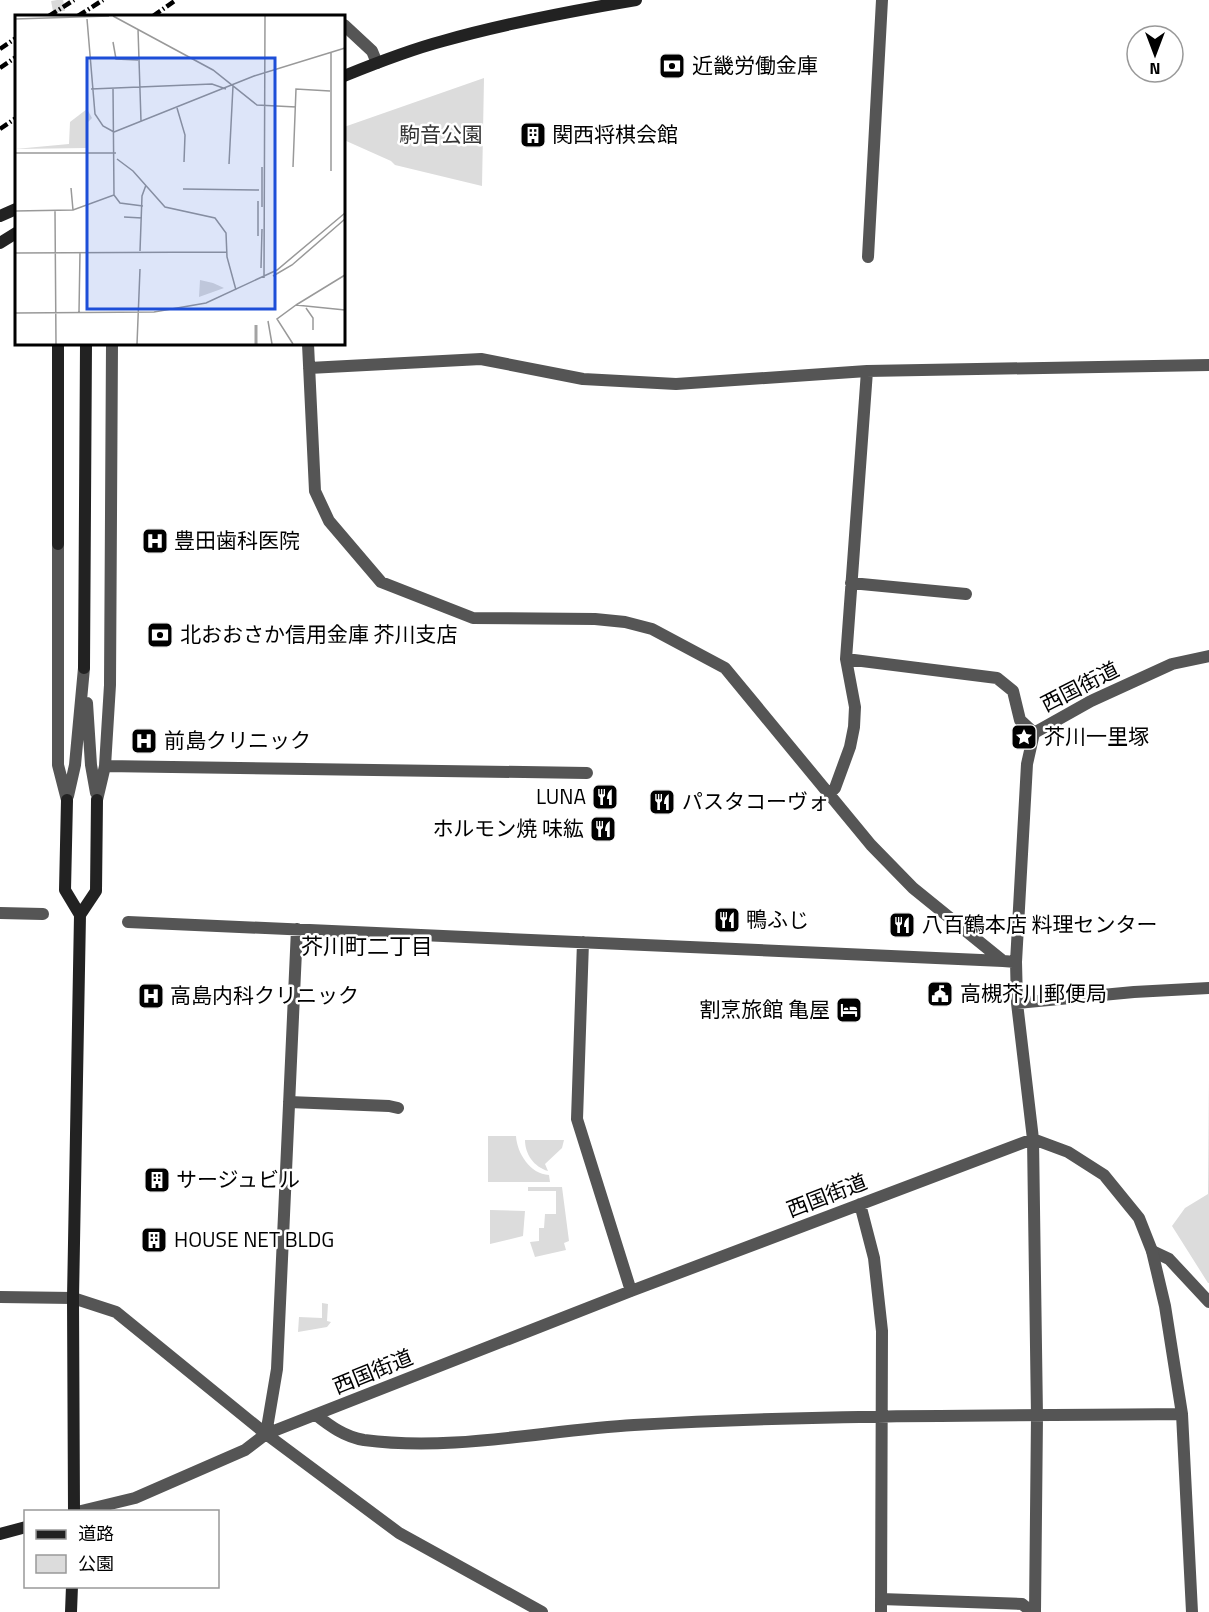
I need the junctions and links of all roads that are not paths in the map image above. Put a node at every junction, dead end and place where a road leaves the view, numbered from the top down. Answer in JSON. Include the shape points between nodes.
{"nodes":[{"id":1,"x":636,"y":0,"type":"edge"},
{"id":2,"x":882,"y":0,"type":"edge"},
{"id":3,"x":345,"y":26,"type":"edge"},
{"id":4,"x":376,"y":63,"type":"junction"},
{"id":5,"x":345,"y":76,"type":"edge"},
{"id":6,"x":15,"y":209,"type":"edge"},
{"id":7,"x":0,"y":216,"type":"edge"},
{"id":8,"x":15,"y":234,"type":"edge"},
{"id":9,"x":0,"y":243,"type":"edge"},
{"id":10,"x":868,"y":257,"type":"dead end"},
{"id":11,"x":58,"y":345,"type":"edge"},
{"id":12,"x":86,"y":345,"type":"edge"},
{"id":13,"x":112,"y":345,"type":"edge"},
{"id":14,"x":308,"y":345,"type":"edge"},
{"id":15,"x":1209,"y":365,"type":"edge"},
{"id":16,"x":309,"y":368,"type":"junction"},
{"id":17,"x":867,"y":371,"type":"junction"},
{"id":18,"x":851,"y":583,"type":"junction"},
{"id":19,"x":966,"y":594,"type":"dead end"},
{"id":20,"x":1209,"y":656,"type":"edge"},
{"id":21,"x":846,"y":659,"type":"junction"},
{"id":22,"x":84,"y":668,"type":"junction"},
{"id":23,"x":1034,"y":733,"type":"junction"},
{"id":24,"x":105,"y":766,"type":"junction"},
{"id":25,"x":587,"y":773,"type":"dead end"},
{"id":26,"x":829,"y":794,"type":"junction"},
{"id":27,"x":67,"y":800,"type":"junction"},
{"id":28,"x":97,"y":800,"type":"junction"},
{"id":29,"x":0,"y":913,"type":"edge"},
{"id":30,"x":43,"y":914,"type":"dead end"},
{"id":31,"x":80,"y":915,"type":"junction"},
{"id":32,"x":128,"y":922,"type":"dead end"},
{"id":33,"x":297,"y":929,"type":"junction"},
{"id":34,"x":583,"y":942,"type":"junction"},
{"id":35,"x":1003,"y":962,"type":"junction"},
{"id":36,"x":1016,"y":962,"type":"junction"},
{"id":37,"x":1209,"y":988,"type":"edge"},
{"id":38,"x":1017,"y":1003,"type":"junction"},
{"id":39,"x":289,"y":1102,"type":"junction"},
{"id":40,"x":398,"y":1108,"type":"dead end"},
{"id":41,"x":1033,"y":1139,"type":"junction"},
{"id":42,"x":860,"y":1204,"type":"junction"},
{"id":43,"x":1152,"y":1251,"type":"junction"},
{"id":44,"x":631,"y":1291,"type":"junction"},
{"id":45,"x":0,"y":1297,"type":"edge"},
{"id":46,"x":73,"y":1298,"type":"junction"},
{"id":47,"x":1209,"y":1302,"type":"edge"},
{"id":48,"x":1182,"y":1414,"type":"junction"},
{"id":49,"x":316,"y":1415,"type":"junction"},
{"id":50,"x":1038,"y":1416,"type":"junction"},
{"id":51,"x":882,"y":1418,"type":"junction"},
{"id":52,"x":266,"y":1434,"type":"junction"},
{"id":53,"x":75,"y":1510,"type":"edge"},
{"id":54,"x":84,"y":1510,"type":"edge"},
{"id":55,"x":24,"y":1528,"type":"edge"},
{"id":56,"x":0,"y":1534,"type":"edge"},
{"id":57,"x":72,"y":1588,"type":"edge"},
{"id":58,"x":881,"y":1599,"type":"junction"},
{"id":59,"x":71,"y":1612,"type":"edge"},
{"id":60,"x":542,"y":1612,"type":"edge"},
{"id":61,"x":881,"y":1612,"type":"edge"},
{"id":62,"x":1033,"y":1612,"type":"edge"},
{"id":63,"x":1192,"y":1612,"type":"edge"}],
"edges":[{"from":1,"to":4,"type":"street","via":[[516,22]]},
{"from":2,"to":10,"type":"street"},
{"from":3,"to":4,"type":"street","via":[[372,51]]},
{"from":4,"to":5,"type":"street"},
{"from":6,"to":7,"type":"street"},
{"from":8,"to":9,"type":"street"},
{"from":11,"to":27,"type":"street","via":[[58,765]]},
{"from":12,"to":22,"type":"street"},
{"from":13,"to":24,"type":"street","via":[[110,685]]},
{"from":14,"to":16,"type":"street"},
{"from":15,"to":17,"type":"street"},
{"from":16,"to":17,"type":"street","via":[[481,359],[583,379],[676,384]]},
{"from":16,"to":26,"type":"street","via":[[315,491],[329,520],[381,582],[473,618],[595,619],[652,629],[725,668]]},
{"from":17,"to":18,"type":"street"},
{"from":18,"to":19,"type":"street"},
{"from":18,"to":21,"type":"street"},
{"from":20,"to":23,"type":"street","name":"西国街道","via":[[1172,664],[1091,701]]},
{"from":21,"to":23,"type":"street","via":[[997,678],[1014,691],[1020,720]]},
{"from":21,"to":26,"type":"street","via":[[855,707],[854,727],[835,788]]},
{"from":22,"to":27,"type":"street","via":[[75,765]]},
{"from":22,"to":28,"type":"street"},
{"from":23,"to":36,"type":"street","name":"西国街道","via":[[1027,764]]},
{"from":24,"to":25,"type":"street"},
{"from":24,"to":28,"type":"street"},
{"from":26,"to":35,"type":"street","via":[[913,888]]},
{"from":27,"to":31,"type":"street","via":[[65,890]]},
{"from":28,"to":31,"type":"street","via":[[96,891]]},
{"from":29,"to":30,"type":"street"},
{"from":31,"to":46,"type":"street"},
{"from":32,"to":33,"type":"street"},
{"from":33,"to":34,"type":"street"},
{"from":33,"to":39,"type":"street"},
{"from":34,"to":35,"type":"street"},
{"from":34,"to":44,"type":"street","via":[[577,1119]]},
{"from":35,"to":36,"type":"street"},
{"from":36,"to":38,"type":"street","name":"西国街道"},
{"from":37,"to":38,"type":"street"},
{"from":38,"to":41,"type":"street","name":"西国街道"},
{"from":39,"to":40,"type":"street"},
{"from":39,"to":52,"type":"street","via":[[277,1369]]},
{"from":41,"to":42,"type":"street","name":"西国街道"},
{"from":41,"to":43,"type":"street","via":[[1068,1152],[1104,1175],[1139,1218]]},
{"from":41,"to":50,"type":"street"},
{"from":42,"to":44,"type":"street","name":"西国街道"},
{"from":42,"to":51,"type":"street","via":[[874,1258],[882,1331]]},
{"from":43,"to":47,"type":"street","via":[[1169,1259]]},
{"from":43,"to":48,"type":"street"},
{"from":44,"to":49,"type":"street","name":"西国街道"},
{"from":45,"to":46,"type":"street"},
{"from":46,"to":52,"type":"street","via":[[116,1312]]},
{"from":46,"to":53,"type":"street"},
{"from":48,"to":50,"type":"street"},
{"from":48,"to":63,"type":"street"},
{"from":49,"to":51,"type":"street","via":[[330,1427],[361,1439],[402,1442],[471,1441],[632,1425]]},
{"from":49,"to":52,"type":"street","name":"西国街道"},
{"from":50,"to":51,"type":"street"},
{"from":50,"to":62,"type":"street"},
{"from":51,"to":58,"type":"street"},
{"from":52,"to":54,"type":"street","name":"西国街道","via":[[245,1450],[135,1498]]},
{"from":52,"to":60,"type":"street","via":[[399,1533]]},
{"from":55,"to":56,"type":"street"},
{"from":57,"to":59,"type":"street"},
{"from":58,"to":61,"type":"street"},
{"from":58,"to":62,"type":"street","via":[[1022,1604]]}]}
